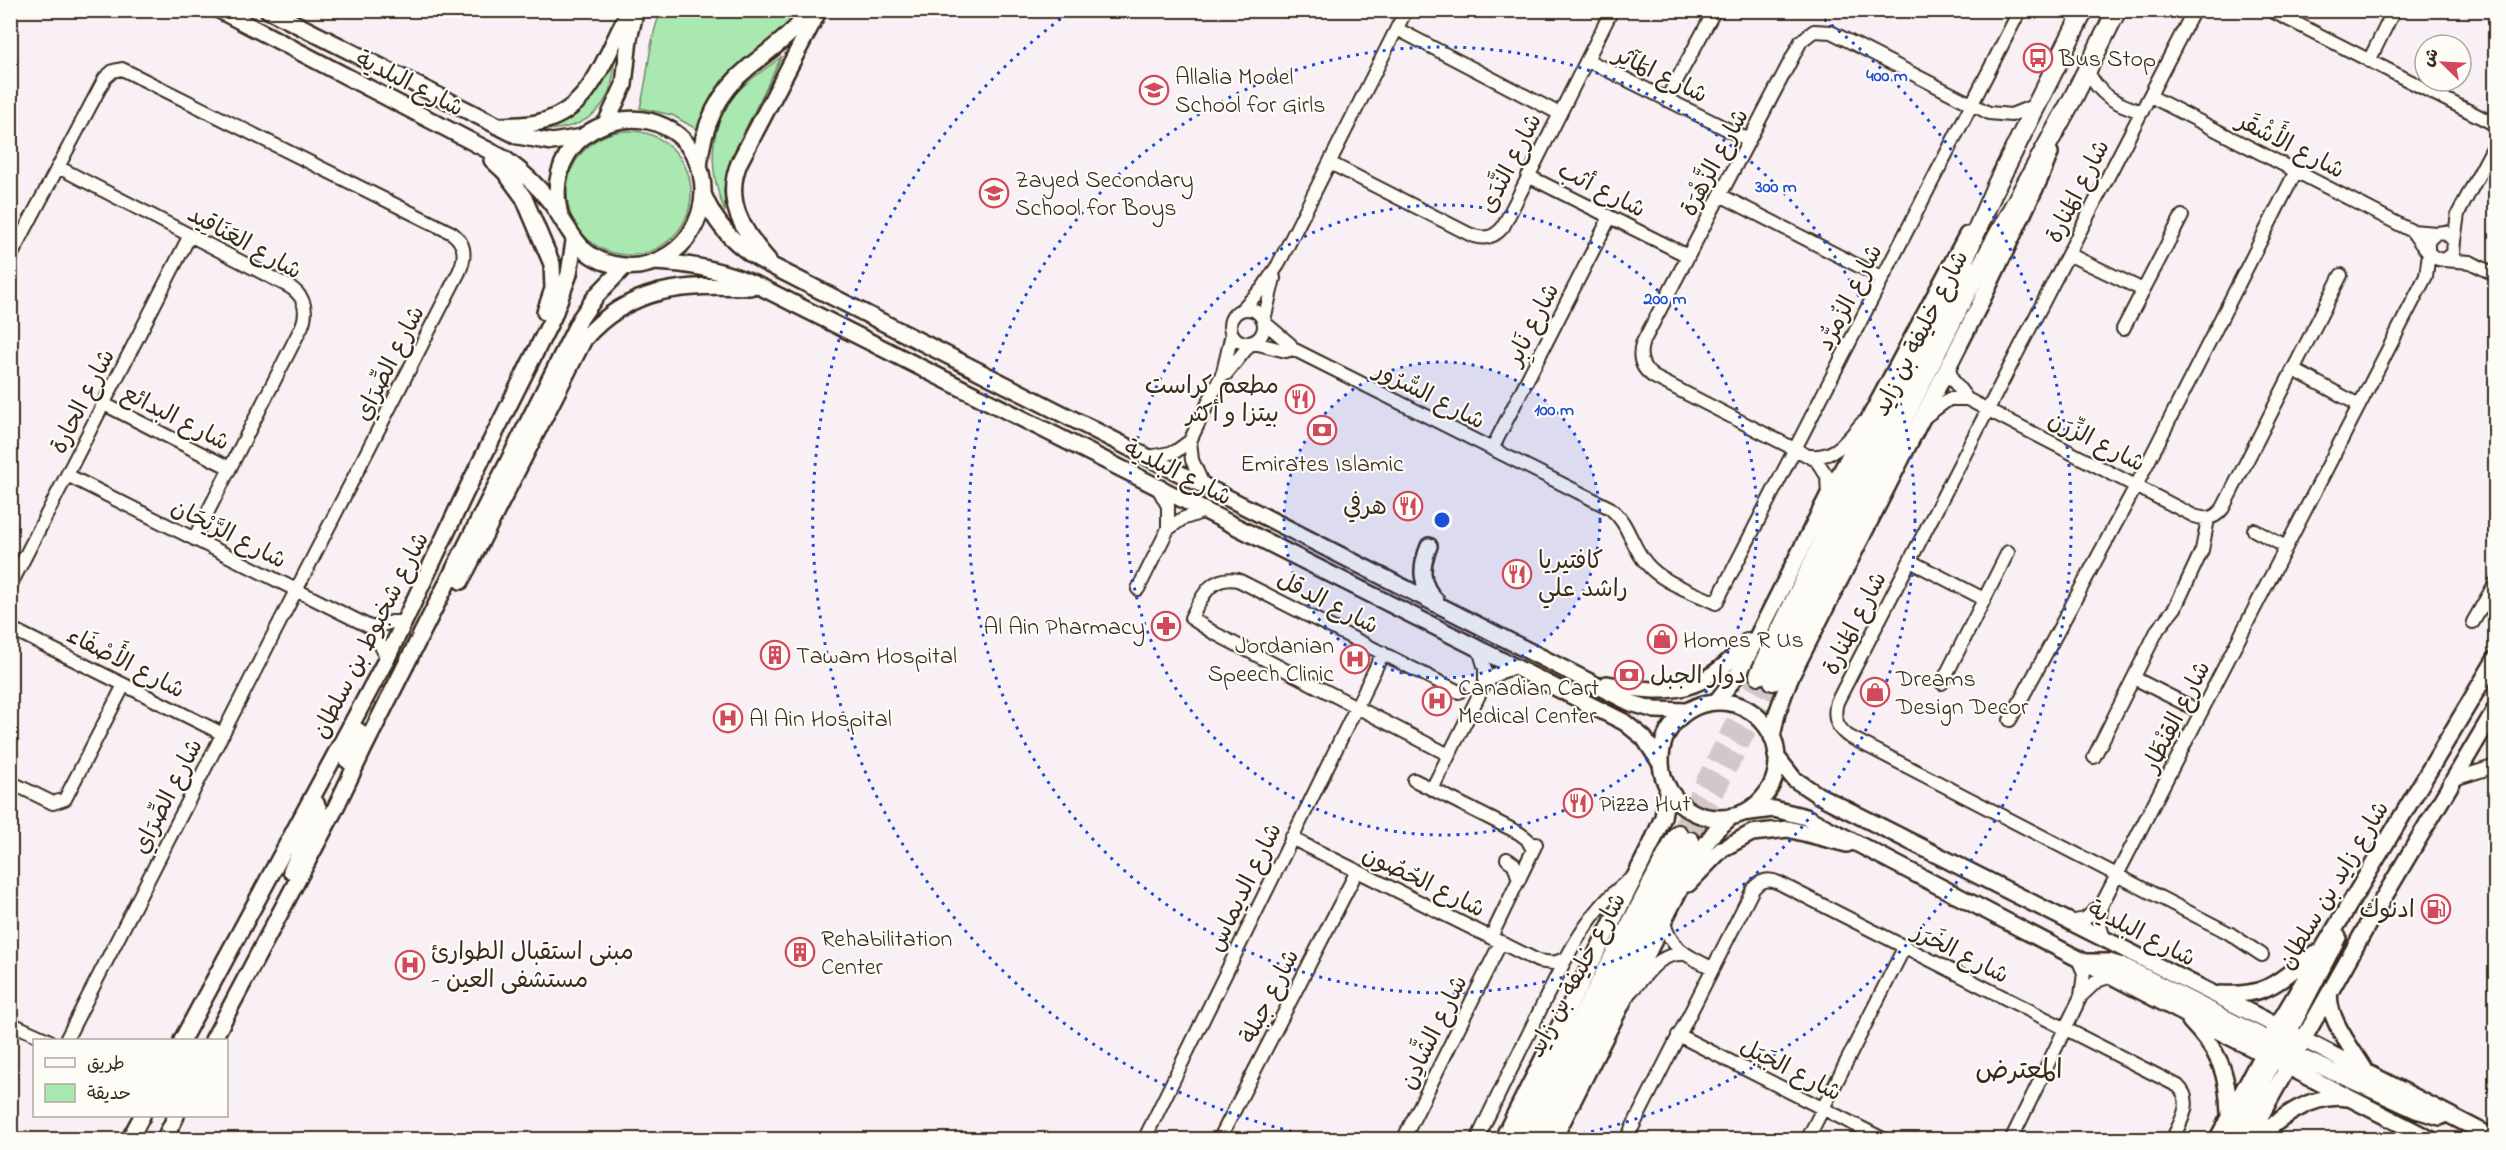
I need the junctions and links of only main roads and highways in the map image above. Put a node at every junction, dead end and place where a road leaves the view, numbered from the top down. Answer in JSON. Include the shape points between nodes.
{"nodes":[{"id":1,"x":219,"y":10,"type":"edge"},
{"id":2,"x":268,"y":10,"type":"edge"},
{"id":3,"x":630,"y":10,"type":"edge"},
{"id":4,"x":636,"y":10,"type":"edge"},
{"id":5,"x":810,"y":10,"type":"edge"},
{"id":6,"x":819,"y":10,"type":"edge"},
{"id":7,"x":2084,"y":10,"type":"edge"},
{"id":8,"x":2117,"y":10,"type":"edge"},
{"id":9,"x":2073,"y":98,"type":"junction"},
{"id":10,"x":606,"y":123,"type":"junction"},
{"id":11,"x":495,"y":126,"type":"junction"},
{"id":12,"x":583,"y":136,"type":"junction"},
{"id":13,"x":476,"y":142,"type":"junction"},
{"id":14,"x":699,"y":168,"type":"junction"},
{"id":15,"x":1995,"y":188,"type":"junction"},
{"id":16,"x":703,"y":194,"type":"junction"},
{"id":17,"x":561,"y":219,"type":"junction"},
{"id":18,"x":574,"y":241,"type":"junction"},
{"id":19,"x":653,"y":262,"type":"junction"},
{"id":20,"x":626,"y":266,"type":"junction"},
{"id":21,"x":779,"y":270,"type":"junction"},
{"id":22,"x":761,"y":287,"type":"junction"},
{"id":23,"x":469,"y":485,"type":"junction"},
{"id":24,"x":1429,"y":546,"type":"dead end"},
{"id":25,"x":425,"y":578,"type":"junction"},
{"id":26,"x":439,"y":601,"type":"junction"},
{"id":27,"x":1441,"y":605,"type":"junction"},
{"id":28,"x":1765,"y":620,"type":"junction"},
{"id":29,"x":2496,"y":658,"type":"edge"},
{"id":30,"x":1588,"y":681,"type":"junction"},
{"id":31,"x":1716,"y":702,"type":"junction"},
{"id":32,"x":2496,"y":708,"type":"edge"},
{"id":33,"x":1687,"y":711,"type":"junction"},
{"id":34,"x":1772,"y":737,"type":"junction"},
{"id":35,"x":1776,"y":756,"type":"junction"},
{"id":36,"x":357,"y":760,"type":"junction"},
{"id":37,"x":1661,"y":764,"type":"junction"},
{"id":38,"x":1668,"y":787,"type":"junction"},
{"id":39,"x":310,"y":805,"type":"junction"},
{"id":40,"x":1737,"y":814,"type":"junction"},
{"id":41,"x":1861,"y":846,"type":"junction"},
{"id":42,"x":1679,"y":892,"type":"junction"},
{"id":43,"x":2345,"y":909,"type":"junction"},
{"id":44,"x":270,"y":930,"type":"junction"},
{"id":45,"x":2322,"y":948,"type":"junction"},
{"id":46,"x":2082,"y":961,"type":"junction"},
{"id":47,"x":2330,"y":991,"type":"junction"},
{"id":48,"x":2214,"y":994,"type":"junction"},
{"id":49,"x":2181,"y":1012,"type":"junction"},
{"id":50,"x":183,"y":1039,"type":"edge"},
{"id":51,"x":214,"y":1039,"type":"edge"},
{"id":52,"x":2282,"y":1046,"type":"junction"},
{"id":53,"x":2366,"y":1072,"type":"junction"},
{"id":54,"x":2352,"y":1099,"type":"junction"},
{"id":55,"x":2229,"y":1116,"type":"junction"},
{"id":56,"x":176,"y":1117,"type":"edge"},
{"id":57,"x":2453,"y":1117,"type":"junction"},
{"id":58,"x":2496,"y":1139,"type":"edge"},
{"id":59,"x":164,"y":1140,"type":"edge"},
{"id":60,"x":1502,"y":1140,"type":"edge"},
{"id":61,"x":1518,"y":1140,"type":"edge"},
{"id":62,"x":1535,"y":1140,"type":"edge"},
{"id":63,"x":1553,"y":1140,"type":"edge"},
{"id":64,"x":2217,"y":1140,"type":"edge"},
{"id":65,"x":2233,"y":1140,"type":"edge"},
{"id":66,"x":2247,"y":1140,"type":"edge"},
{"id":67,"x":2255,"y":1140,"type":"edge"},
{"id":68,"x":2432,"y":1140,"type":"edge"}],
"edges":[{"from":1,"to":13,"type":"main road","name":"شارع البلدية"},
{"from":2,"to":11,"type":"main road","name":"شارع البلدية"},
{"from":3,"to":11,"type":"main road","via":[[596,78],[580,100],[544,121]]},
{"from":4,"to":10,"type":"main road","via":[[628,39],[624,85]]},
{"from":5,"to":14,"type":"main road","via":[[792,32],[748,68],[719,99],[705,132]]},
{"from":6,"to":21,"type":"main road","via":[[740,161],[733,184],[733,200],[741,223]]},
{"from":7,"to":15,"type":"highway","name":"شارع خليفة بن زايد"},
{"from":8,"to":9,"type":"highway","name":"شارع خليفة بن زايد"},
{"from":9,"to":15,"type":"highway","name":"شارع خليفة بن زايد","via":[[1766,678],[1854,478],[1957,276]]},
{"from":9,"to":34,"type":"main road","via":[[2040,178],[1790,678]]},
{"from":10,"to":12,"type":"main road"},
{"from":10,"to":14,"type":"main road","via":[[631,119],[656,123],[682,141]]},
{"from":11,"to":12,"type":"main road","name":"شارع البلدية","via":[[542,141]]},
{"from":12,"to":17,"type":"main road","via":[[561,168],[556,194]]},
{"from":13,"to":17,"type":"main road","name":"شارع البلدية","via":[[519,169]]},
{"from":13,"to":23,"type":"main road","via":[[524,198],[554,277],[551,300],[490,428]]},
{"from":14,"to":16,"type":"main road"},
{"from":15,"to":28,"type":"main road","via":[[1946,273]]},
{"from":16,"to":19,"type":"main road","via":[[702,209],[688,237],[678,248]]},
{"from":16,"to":21,"type":"main road","name":"شارع البلدية","via":[[731,239]]},
{"from":17,"to":18,"type":"main road"},
{"from":18,"to":20,"type":"main road","via":[[597,259]]},
{"from":18,"to":23,"type":"main road","name":"شارع شخبوط بن سلطان","via":[[570,274],[560,302]]},
{"from":19,"to":20,"type":"main road"},
{"from":19,"to":22,"type":"main road","name":"شارع البلدية","via":[[701,266]]},
{"from":20,"to":26,"type":"main road","name":"شارع شخبوط بن سلطان","via":[[600,290],[580,319]]},
{"from":21,"to":27,"type":"main road","name":"شارع البلدية"},
{"from":22,"to":26,"type":"main road","via":[[709,285],[648,295],[622,306],[592,330],[581,344],[458,586]]},
{"from":22,"to":37,"type":"main road","name":"شارع البلدية","via":[[1624,722],[1644,738]]},
{"from":23,"to":25,"type":"main road","name":"شارع شخبوط بن سلطان"},
{"from":24,"to":27,"type":"main road","via":[[1421,571],[1430,594]]},
{"from":25,"to":36,"type":"main road","via":[[404,642],[348,753],[348,763]]},
{"from":25,"to":39,"type":"main road","name":"شارع شخبوط بن سلطان"},
{"from":26,"to":36,"type":"main road","name":"شارع شخبوط بن سلطان"},
{"from":27,"to":30,"type":"main road","name":"شارع البلدية"},
{"from":28,"to":30,"type":"main road","via":[[1728,664],[1685,687],[1649,691]]},
{"from":28,"to":31,"type":"main road","via":[[1740,671]]},
{"from":29,"to":43,"type":"main road","name":"شارع زايد بن سلطان"},
{"from":30,"to":33,"type":"main road","name":"شارع البلدية","via":[[1643,707]]},
{"from":31,"to":33,"type":"main road"},
{"from":31,"to":34,"type":"main road","via":[[1745,708],[1761,720]]},
{"from":32,"to":47,"type":"main road","name":"شارع زايد بن سلطان"},
{"from":33,"to":37,"type":"main road","via":[[1667,735]]},
{"from":34,"to":35,"type":"main road"},
{"from":35,"to":40,"type":"main road","via":[[1770,786],[1758,802]]},
{"from":35,"to":48,"type":"main road","name":"شارع البلدية","via":[[1794,779],[1818,795]]},
{"from":36,"to":44,"type":"main road","name":"شارع شخبوط بن سلطان","via":[[338,804]]},
{"from":37,"to":38,"type":"main road"},
{"from":38,"to":40,"type":"main road","via":[[1695,813],[1713,817]]},
{"from":38,"to":60,"type":"main road","via":[[1660,826]]},
{"from":39,"to":44,"type":"main road","via":[[316,803],[319,810],[278,897]]},
{"from":39,"to":50,"type":"main road","name":"شارع شخبوط بن سلطان"},
{"from":40,"to":41,"type":"main road","name":"شارع البلدية","via":[[1763,809],[1796,813]]},
{"from":40,"to":42,"type":"main road","via":[[1715,831],[1701,849]]},
{"from":41,"to":42,"type":"main road","via":[[1788,829],[1752,833],[1722,849]]},
{"from":41,"to":46,"type":"main road","name":"شارع البلدية"},
{"from":42,"to":63,"type":"main road"},
{"from":43,"to":45,"type":"main road","name":"شارع زايد بن سلطان"},
{"from":43,"to":52,"type":"main road","via":[[2332,952]]},
{"from":44,"to":51,"type":"main road","name":"شارع شخبوط بن سلطان"},
{"from":45,"to":48,"type":"main road","via":[[2266,989],[2248,995]]},
{"from":45,"to":52,"type":"main road","name":"شارع زايد بن سلطان"},
{"from":46,"to":49,"type":"main road","name":"شارع البلدية"},
{"from":46,"to":52,"type":"main road","via":[[2117,964]]},
{"from":47,"to":52,"type":"main road","name":"شارع زايد بن سلطان"},
{"from":47,"to":53,"type":"main road","via":[[2333,1017]]},
{"from":48,"to":52,"type":"main road","name":"شارع البلدية"},
{"from":49,"to":52,"type":"main road","name":"شارع البلدية"},
{"from":49,"to":55,"type":"main road","via":[[2204,1037],[2224,1070]]},
{"from":52,"to":53,"type":"main road","name":"شارع البلدية"},
{"from":52,"to":54,"type":"main road","name":"شارع البلدية"},
{"from":52,"to":55,"type":"main road","name":"شارع زايد بن سلطان"},
{"from":52,"to":57,"type":"main road","via":[[2416,1110]]},
{"from":52,"to":65,"type":"main road"},
{"from":52,"to":66,"type":"main road","name":"شارع زايد بن سلطان"},
{"from":53,"to":57,"type":"main road","name":"شارع البلدية"},
{"from":54,"to":67,"type":"main road","via":[[2331,1097],[2306,1104]]},
{"from":54,"to":68,"type":"main road","name":"شارع البلدية"},
{"from":55,"to":64,"type":"main road","name":"شارع زايد بن سلطان"},
{"from":56,"to":59,"type":"main road"},
{"from":57,"to":58,"type":"main road","name":"شارع البلدية"},
{"from":61,"to":62,"type":"highway","name":"شارع خليفة بن زايد","via":[[1684,837]]}]}
